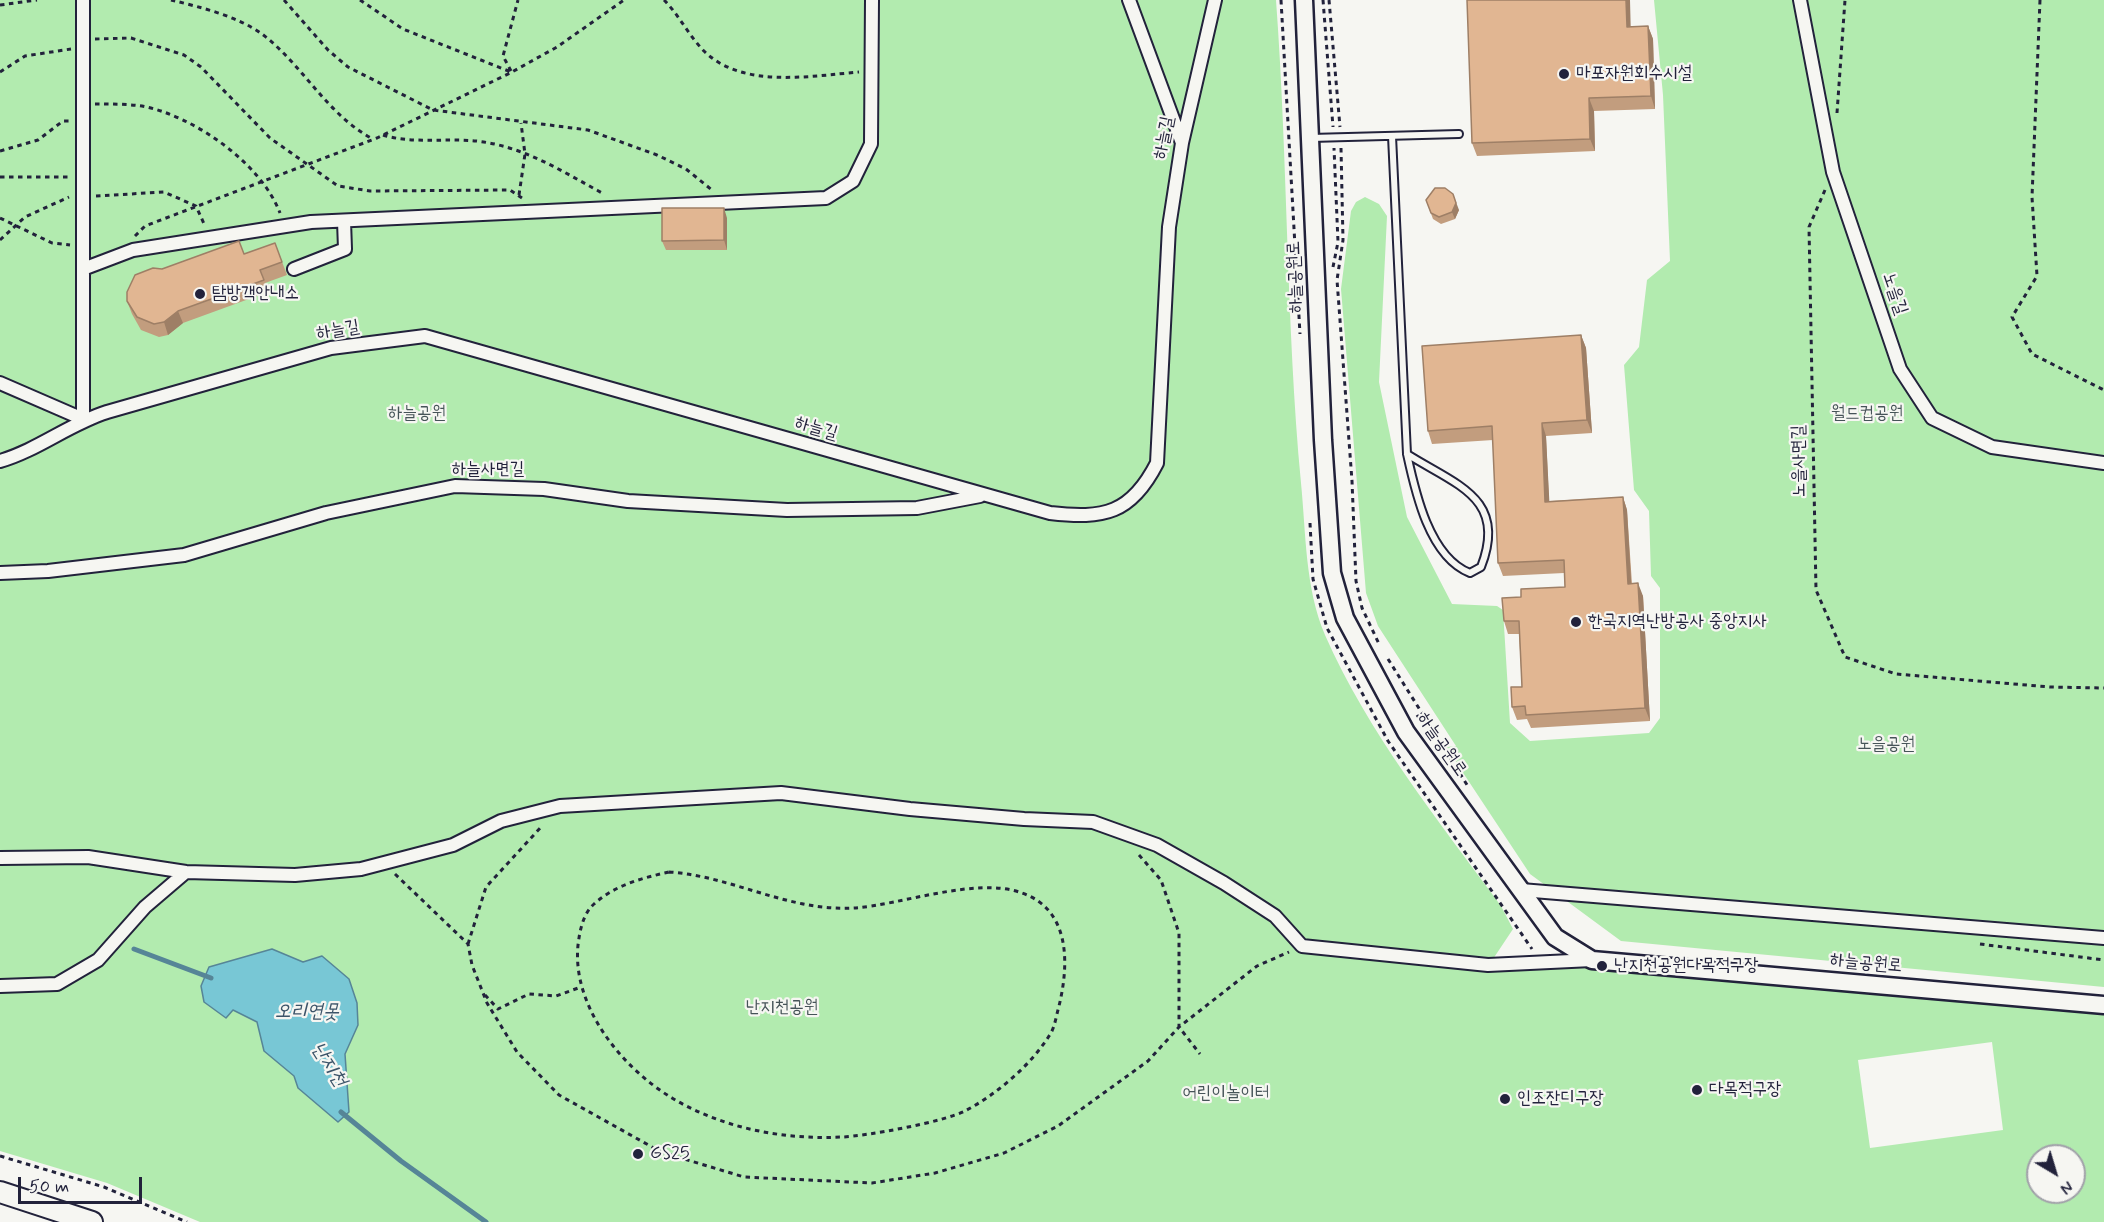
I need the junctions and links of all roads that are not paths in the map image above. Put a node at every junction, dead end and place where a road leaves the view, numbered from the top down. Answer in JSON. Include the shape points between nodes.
{"nodes":[{"id":1,"x":83,"y":0,"type":"edge"},
{"id":2,"x":872,"y":0,"type":"edge"},
{"id":3,"x":1129,"y":0,"type":"edge"},
{"id":4,"x":1215,"y":0,"type":"edge"},
{"id":5,"x":1304,"y":0,"type":"edge"},
{"id":6,"x":1800,"y":0,"type":"edge"},
{"id":7,"x":1459,"y":134,"type":"dead end"},
{"id":8,"x":1392,"y":136,"type":"junction"},
{"id":9,"x":1310,"y":138,"type":"junction"},
{"id":10,"x":1182,"y":143,"type":"junction"},
{"id":11,"x":344,"y":221,"type":"junction"},
{"id":12,"x":294,"y":268,"type":"dead end"},
{"id":13,"x":83,"y":269,"type":"junction"},
{"id":14,"x":0,"y":383,"type":"edge"},
{"id":15,"x":83,"y":420,"type":"junction"},
{"id":16,"x":1407,"y":454,"type":"junction"},
{"id":17,"x":0,"y":461,"type":"edge"},
{"id":18,"x":2104,"y":463,"type":"edge"},
{"id":19,"x":984,"y":495,"type":"junction"},
{"id":20,"x":0,"y":573,"type":"edge"},
{"id":21,"x":0,"y":858,"type":"edge"},
{"id":22,"x":186,"y":872,"type":"junction"},
{"id":23,"x":1521,"y":890,"type":"junction"},
{"id":24,"x":2104,"y":938,"type":"edge"},
{"id":25,"x":1592,"y":960,"type":"junction"},
{"id":26,"x":0,"y":986,"type":"edge"},
{"id":27,"x":2104,"y":1005,"type":"edge"},
{"id":28,"x":0,"y":1192,"type":"edge"},
{"id":29,"x":92,"y":1222,"type":"edge"}],
"edges":[{"from":1,"to":13,"type":"street"},
{"from":2,"to":11,"type":"street","via":[[871,144],[853,181],[826,198]]},
{"from":3,"to":10,"type":"street"},
{"from":4,"to":10,"type":"street","name":"하늘길"},
{"from":5,"to":9,"type":"street","name":"하늘공원로"},
{"from":6,"to":18,"type":"street","name":"노을길","via":[[1833,172],[1900,369],[1932,418],[1992,447]]},
{"from":7,"to":8,"type":"lane"},
{"from":8,"to":9,"type":"lane"},
{"from":8,"to":16,"type":"lane"},
{"from":9,"to":23,"type":"street","name":"하늘공원로","via":[[1332,573],[1345,618],[1406,732]]},
{"from":10,"to":19,"type":"street","name":"하늘길","via":[[1169,227],[1157,463],[1144,487],[1116,509],[1087,517],[1050,513]]},
{"from":11,"to":12,"type":"street","via":[[345,249]]},
{"from":11,"to":13,"type":"street","via":[[285,226],[133,250]]},
{"from":13,"to":15,"type":"street"},
{"from":14,"to":15,"type":"street"},
{"from":15,"to":17,"type":"street","name":"하늘길","via":[[24,454]]},
{"from":15,"to":19,"type":"street","name":"하늘길","via":[[331,348],[424,336]]},
{"from":16,"to":16,"type":"lane","via":[[1418,504],[1438,542],[1459,568],[1470,573],[1481,567],[1488,529],[1487,513],[1479,500]]},
{"from":19,"to":20,"type":"street","name":"하늘사면길","via":[[917,508],[787,510],[628,501],[544,489],[455,486],[326,513],[184,555]]},
{"from":21,"to":22,"type":"street","via":[[88,857]]},
{"from":22,"to":25,"type":"street","via":[[295,875],[361,869],[453,845],[501,821],[560,806],[781,793],[933,811],[1093,822],[1157,845],[1224,883],[1275,916],[1302,946],[1488,965]]},
{"from":22,"to":26,"type":"street","via":[[145,907],[98,960],[57,984]]},
{"from":23,"to":24,"type":"street"},
{"from":23,"to":25,"type":"street","name":"하늘공원로","via":[[1555,937]]},
{"from":25,"to":27,"type":"street","name":"하늘공원로"},
{"from":28,"to":29,"type":"main road"}]}
